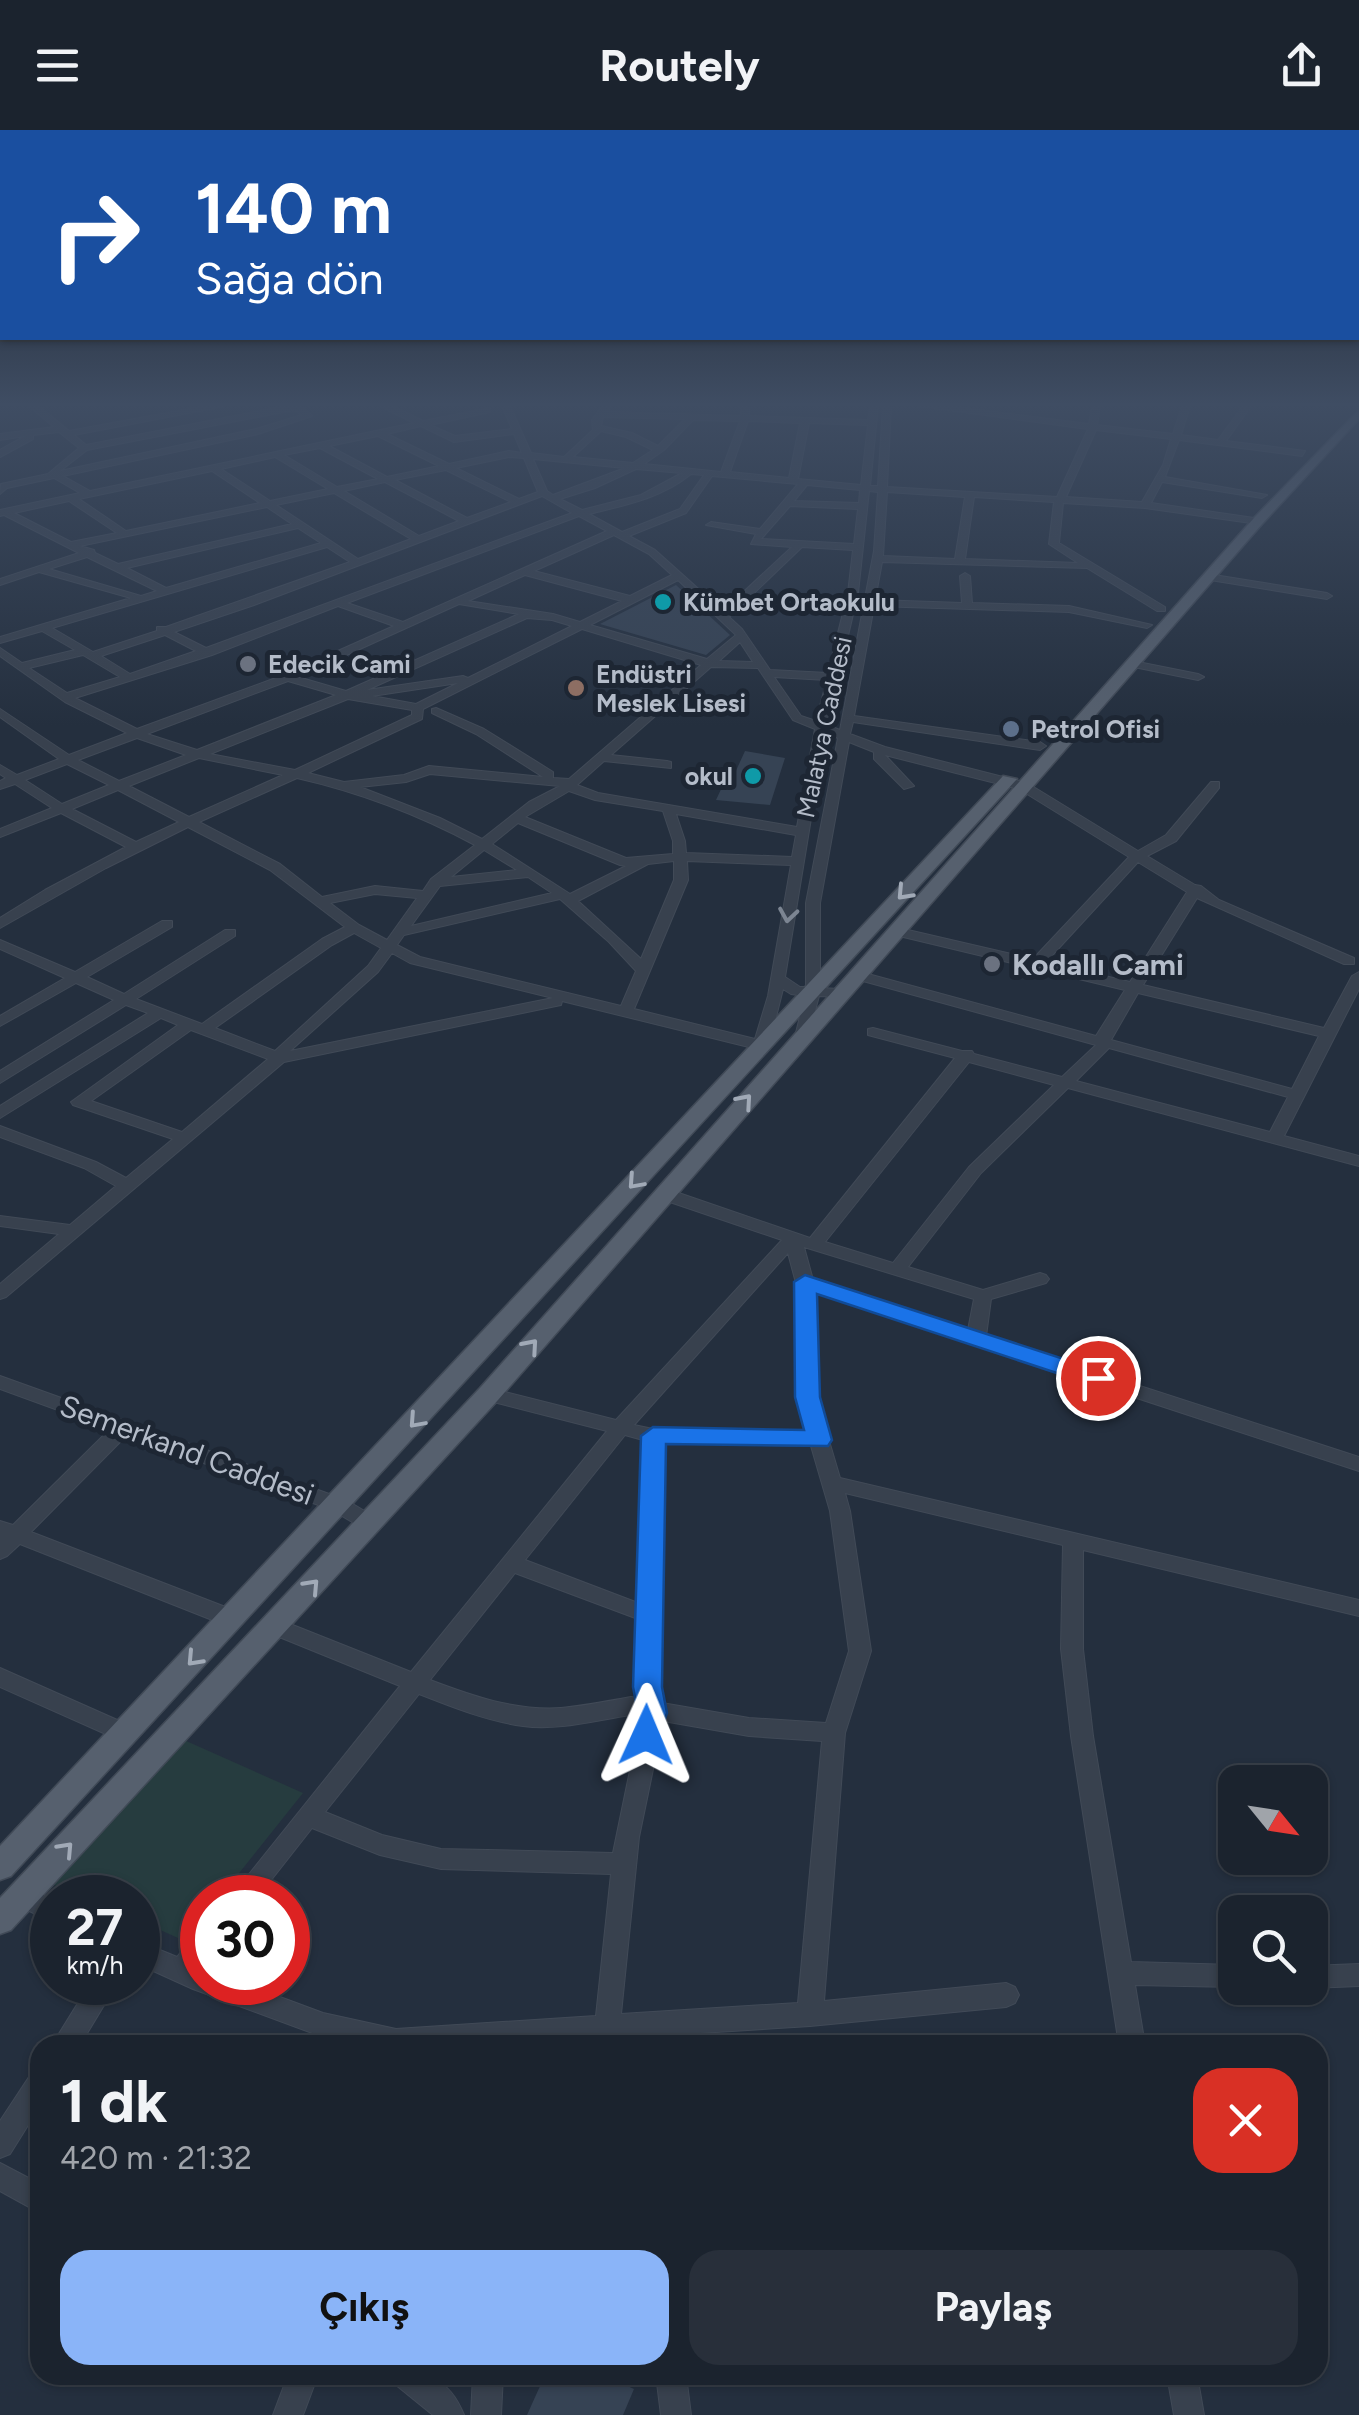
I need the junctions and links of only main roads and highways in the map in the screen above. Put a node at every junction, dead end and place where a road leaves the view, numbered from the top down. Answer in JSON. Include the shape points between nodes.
{"nodes":[{"id":1,"x":1252,"y":513,"type":"edge"},
{"id":2,"x":1256,"y":513,"type":"edge"},
{"id":3,"x":1249,"y":519,"type":"junction"},
{"id":4,"x":1015,"y":784,"type":"junction"},
{"id":5,"x":0,"y":1867,"type":"edge"},
{"id":6,"x":0,"y":1920,"type":"edge"}],
"edges":[{"from":1,"to":3,"type":"main road"},
{"from":2,"to":3,"type":"main road"},
{"from":3,"to":4,"type":"main road","via":[[1040,746]]},
{"from":3,"to":4,"type":"main road","via":[[1133,664]]},
{"from":4,"to":5,"type":"main road","one_way":true,"via":[[760,1045]]},
{"from":6,"to":4,"type":"main road","one_way":true,"via":[[490,1394]]}]}
